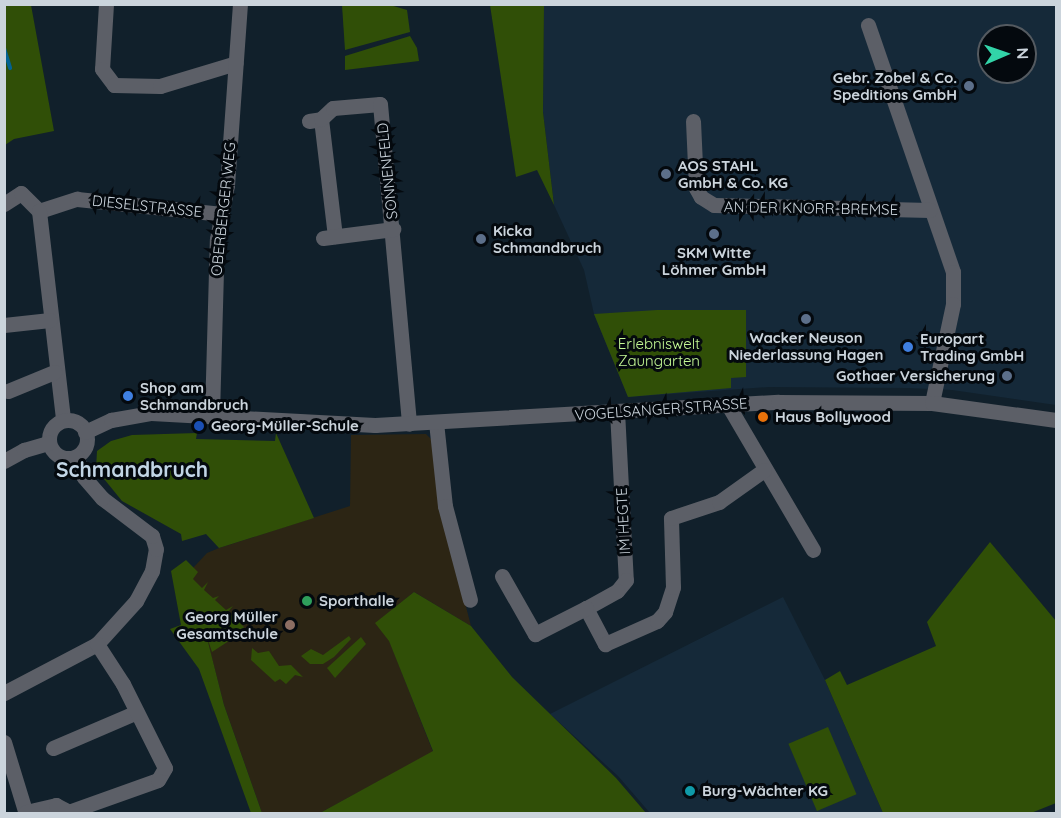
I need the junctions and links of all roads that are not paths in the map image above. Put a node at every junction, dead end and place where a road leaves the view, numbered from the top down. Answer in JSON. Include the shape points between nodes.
{"nodes":[{"id":1,"x":106,"y":4,"type":"edge"},
{"id":2,"x":240,"y":4,"type":"edge"},
{"id":3,"x":868,"y":25,"type":"dead end"},
{"id":4,"x":236,"y":63,"type":"junction"},
{"id":5,"x":693,"y":121,"type":"dead end"},
{"id":6,"x":4,"y":204,"type":"edge"},
{"id":7,"x":930,"y":210,"type":"junction"},
{"id":8,"x":39,"y":211,"type":"junction"},
{"id":9,"x":222,"y":214,"type":"junction"},
{"id":10,"x":393,"y":229,"type":"junction"},
{"id":11,"x":50,"y":321,"type":"junction"},
{"id":12,"x":4,"y":325,"type":"edge"},
{"id":13,"x":54,"y":372,"type":"junction"},
{"id":14,"x":8,"y":391,"type":"dead end"},
{"id":15,"x":932,"y":403,"type":"junction"},
{"id":16,"x":728,"y":405,"type":"junction"},
{"id":17,"x":617,"y":411,"type":"junction"},
{"id":18,"x":212,"y":414,"type":"junction"},
{"id":19,"x":63,"y":420,"type":"junction"},
{"id":20,"x":1056,"y":420,"type":"edge"},
{"id":21,"x":436,"y":422,"type":"junction"},
{"id":22,"x":409,"y":424,"type":"junction"},
{"id":23,"x":85,"y":432,"type":"junction"},
{"id":24,"x":49,"y":443,"type":"junction"},
{"id":25,"x":76,"y":456,"type":"junction"},
{"id":26,"x":4,"y":461,"type":"edge"},
{"id":27,"x":764,"y":470,"type":"junction"},
{"id":28,"x":813,"y":550,"type":"dead end"},
{"id":29,"x":502,"y":576,"type":"dead end"},
{"id":30,"x":470,"y":600,"type":"dead end"},
{"id":31,"x":586,"y":608,"type":"junction"},
{"id":32,"x":97,"y":644,"type":"junction"},
{"id":33,"x":4,"y":693,"type":"edge"},
{"id":34,"x":137,"y":712,"type":"junction"},
{"id":35,"x":4,"y":742,"type":"edge"},
{"id":36,"x":52,"y":747,"type":"dead end"},
{"id":37,"x":72,"y":812,"type":"edge"},
{"id":38,"x":26,"y":813,"type":"edge"}],
"edges":[{"from":1,"to":4,"type":"street","via":[[102,69],[114,85],[160,86]]},
{"from":2,"to":4,"type":"street","name":"OBERBERGER WEG"},
{"from":3,"to":7,"type":"street"},
{"from":4,"to":9,"type":"street","name":"OBERBERGER WEG"},
{"from":5,"to":7,"type":"street","name":"AN DER KNORR-BREMSE","via":[[696,188],[700,197],[714,205]]},
{"from":6,"to":8,"type":"street","via":[[21,193]]},
{"from":7,"to":15,"type":"street","via":[[947,254],[954,287]]},
{"from":8,"to":9,"type":"street","name":"DIESELSTRASSE","via":[[76,199]]},
{"from":8,"to":11,"type":"street"},
{"from":9,"to":18,"type":"street","name":"OBERBERGER WEG","via":[[215,268]]},
{"from":10,"to":10,"type":"street","name":"SONNENFELD","via":[[380,104],[333,108],[315,120],[329,237]]},
{"from":10,"to":22,"type":"street","name":"SONNENFELD"},
{"from":11,"to":12,"type":"street"},
{"from":11,"to":13,"type":"street"},
{"from":13,"to":14,"type":"street"},
{"from":13,"to":19,"type":"street"},
{"from":15,"to":16,"type":"street","name":"VOGELSANGER STRASSE"},
{"from":15,"to":20,"type":"street","name":"VOGELSANGER STRASSE"},
{"from":16,"to":17,"type":"street","name":"VOGELSANGER STRASSE"},
{"from":16,"to":27,"type":"street"},
{"from":17,"to":21,"type":"street","name":"VOGELSANGER STRASSE"},
{"from":17,"to":31,"type":"street","name":"IM HEGTE","via":[[626,579],[617,591]]},
{"from":18,"to":22,"type":"street","name":"VOGELSANGER STRASSE","via":[[348,425]]},
{"from":18,"to":23,"type":"street","name":"VOGELSANGER STRASSE","via":[[137,415]]},
{"from":19,"to":23,"type":"street","via":[[77,423]]},
{"from":19,"to":24,"type":"street","via":[[53,427]]},
{"from":21,"to":22,"type":"street","name":"VOGELSANGER STRASSE"},
{"from":21,"to":30,"type":"street","via":[[445,506]]},
{"from":23,"to":25,"type":"street","via":[[86,445]]},
{"from":24,"to":25,"type":"street","via":[[62,457]]},
{"from":24,"to":26,"type":"street"},
{"from":25,"to":32,"type":"street","via":[[84,477],[114,509],[149,533],[156,549],[143,591]]},
{"from":27,"to":28,"type":"street"},
{"from":27,"to":31,"type":"street","via":[[719,502],[671,518],[674,587],[665,612],[657,621],[605,644]]},
{"from":29,"to":31,"type":"street","name":"IM HEGTE","via":[[535,634]]},
{"from":32,"to":33,"type":"street"},
{"from":32,"to":34,"type":"street"},
{"from":34,"to":36,"type":"street"},
{"from":34,"to":37,"type":"street","via":[[165,768],[158,780]]},
{"from":35,"to":38,"type":"street"},
{"from":37,"to":38,"type":"street","via":[[56,805]]}]}
